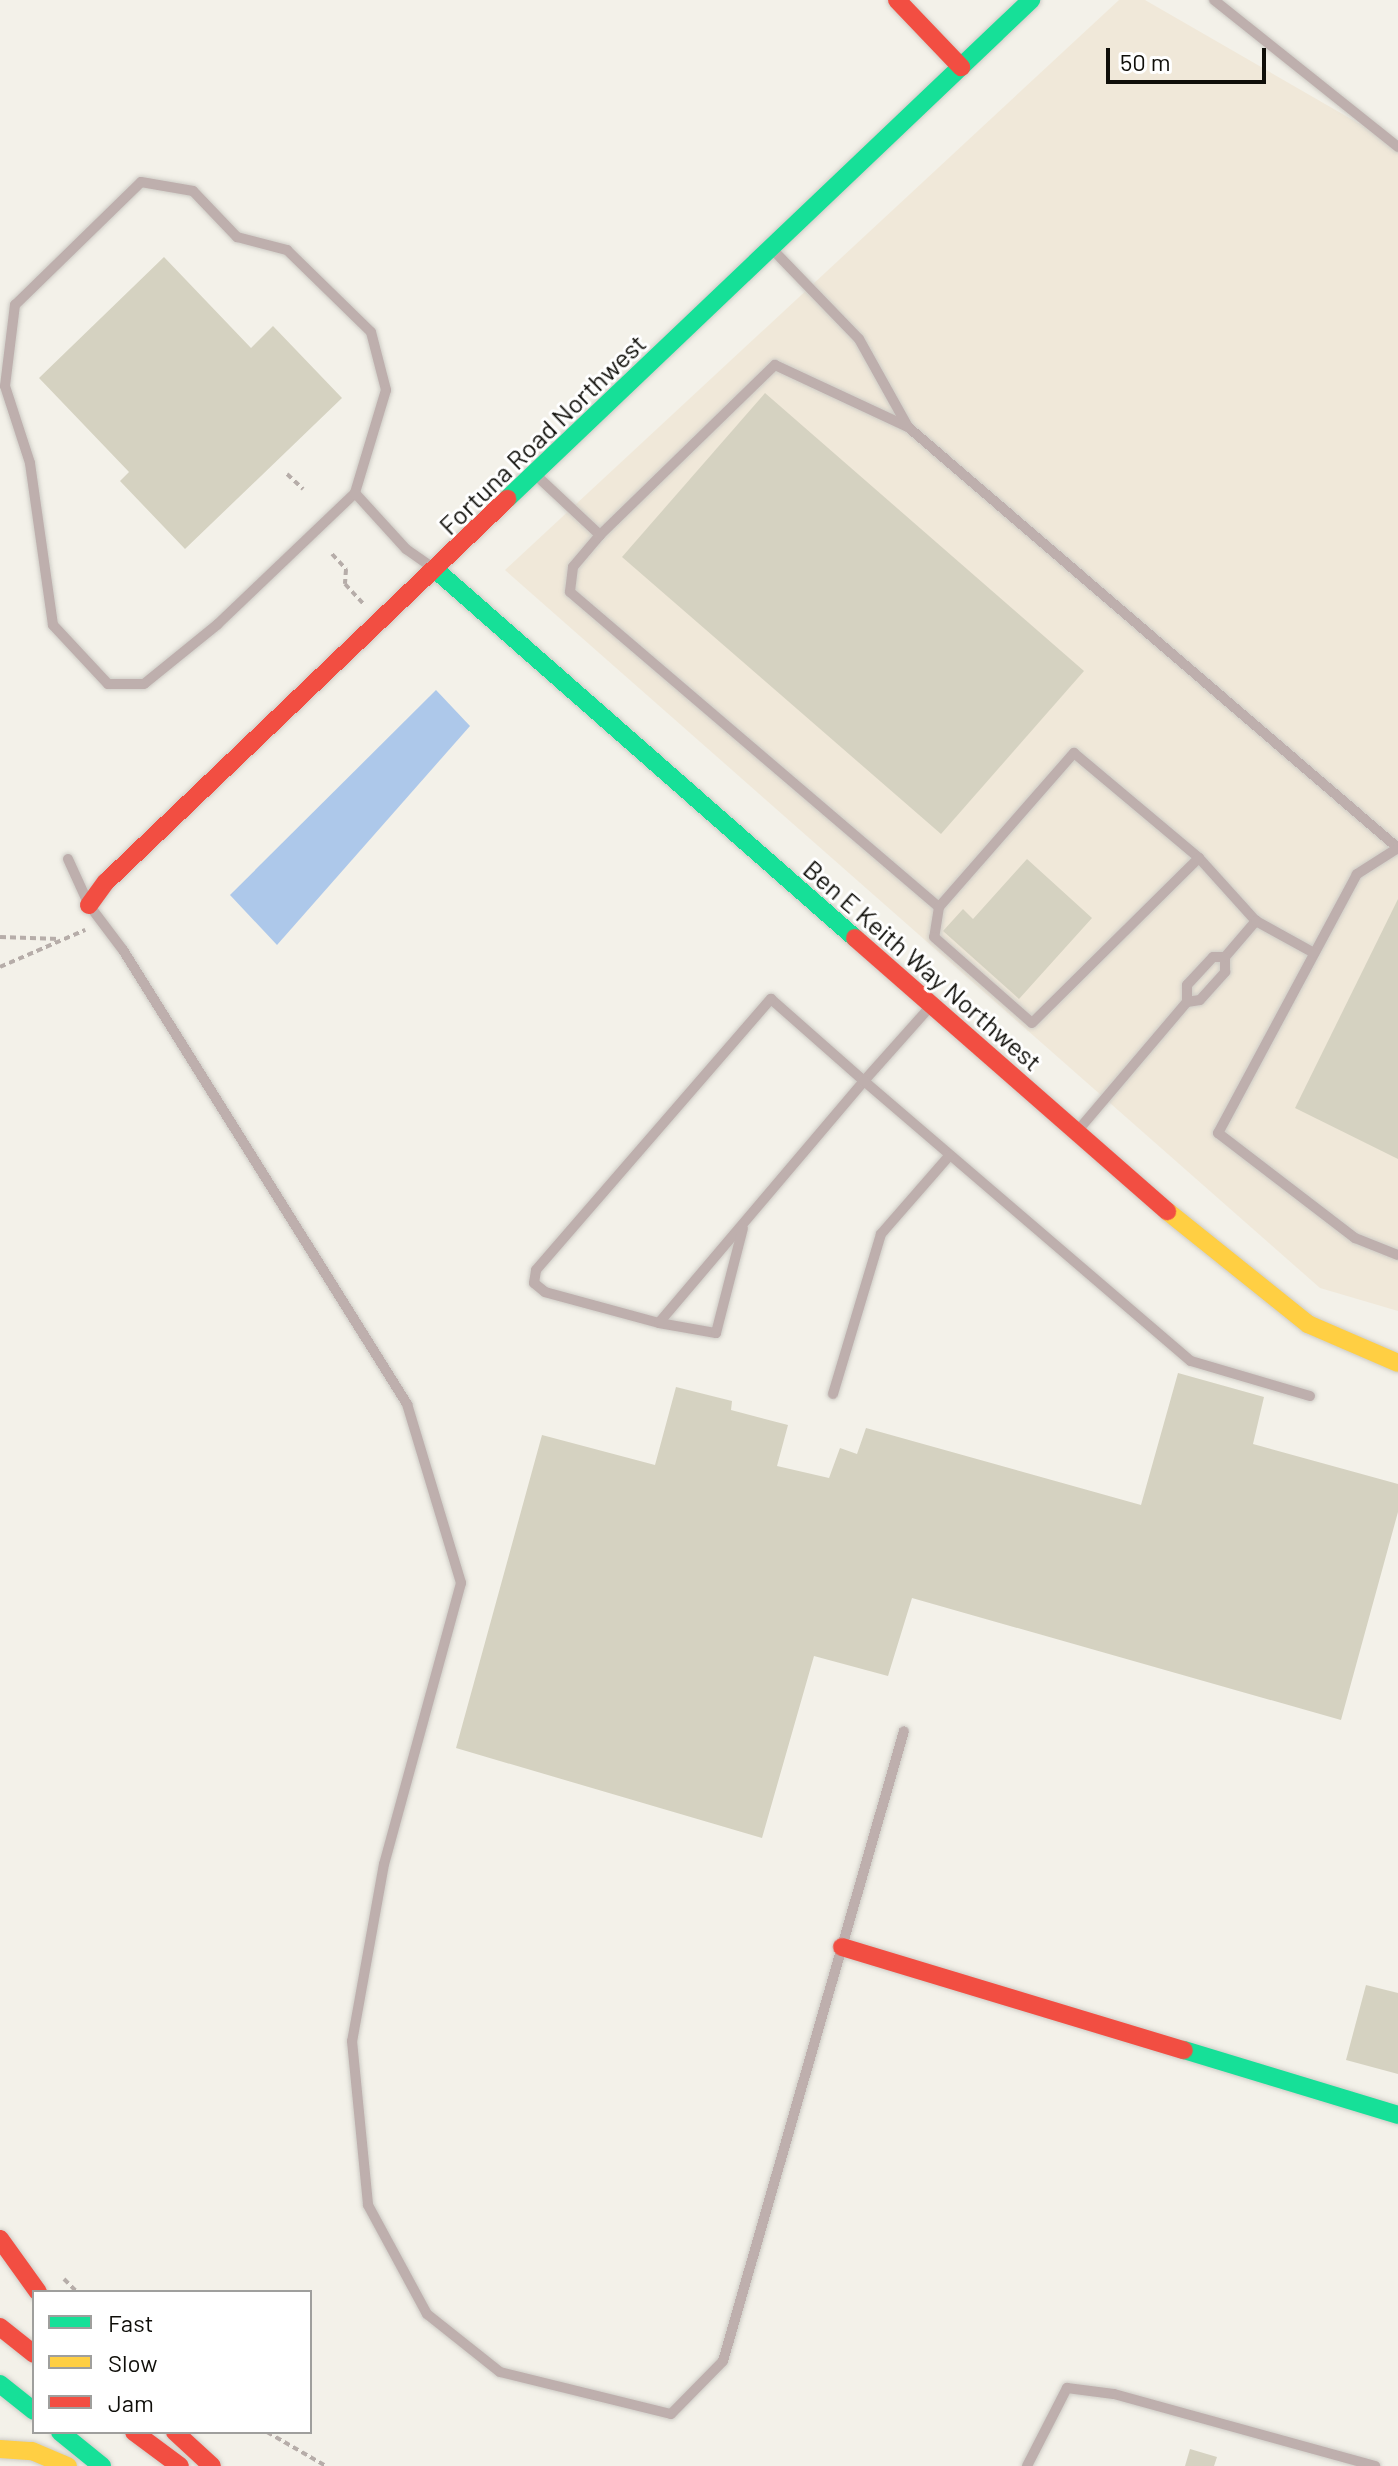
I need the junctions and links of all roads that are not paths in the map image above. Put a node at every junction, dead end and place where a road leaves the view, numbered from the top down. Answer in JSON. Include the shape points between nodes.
{"nodes":[{"id":1,"x":897,"y":0,"type":"edge"},
{"id":2,"x":1031,"y":0,"type":"edge"},
{"id":3,"x":1214,"y":0,"type":"edge"},
{"id":4,"x":961,"y":67,"type":"junction"},
{"id":5,"x":1398,"y":147,"type":"edge"},
{"id":6,"x":772,"y":248,"type":"junction"},
{"id":7,"x":908,"y":427,"type":"junction"},
{"id":8,"x":536,"y":475,"type":"junction"},
{"id":9,"x":355,"y":493,"type":"junction"},
{"id":10,"x":600,"y":535,"type":"junction"},
{"id":11,"x":437,"y":571,"type":"junction"},
{"id":12,"x":1398,"y":848,"type":"edge"},
{"id":13,"x":1199,"y":858,"type":"junction"},
{"id":14,"x":68,"y":859,"type":"dead end"},
{"id":15,"x":89,"y":905,"type":"junction"},
{"id":16,"x":939,"y":907,"type":"junction"},
{"id":17,"x":1256,"y":921,"type":"junction"},
{"id":18,"x":1314,"y":953,"type":"junction"},
{"id":19,"x":1225,"y":957,"type":"junction"},
{"id":20,"x":1187,"y":1002,"type":"junction"},
{"id":21,"x":930,"y":1006,"type":"junction"},
{"id":22,"x":864,"y":1081,"type":"junction"},
{"id":23,"x":1076,"y":1132,"type":"junction"},
{"id":24,"x":949,"y":1156,"type":"junction"},
{"id":25,"x":744,"y":1223,"type":"junction"},
{"id":26,"x":1398,"y":1255,"type":"edge"},
{"id":27,"x":659,"y":1323,"type":"junction"},
{"id":28,"x":1398,"y":1363,"type":"edge"},
{"id":29,"x":833,"y":1394,"type":"dead end"},
{"id":30,"x":1310,"y":1396,"type":"dead end"},
{"id":31,"x":904,"y":1731,"type":"dead end"},
{"id":32,"x":842,"y":1947,"type":"junction"},
{"id":33,"x":1398,"y":2115,"type":"edge"},
{"id":34,"x":0,"y":2239,"type":"edge"},
{"id":35,"x":37,"y":2290,"type":"edge"},
{"id":36,"x":0,"y":2327,"type":"edge"},
{"id":37,"x":32,"y":2352,"type":"edge"},
{"id":38,"x":0,"y":2384,"type":"edge"},
{"id":39,"x":32,"y":2409,"type":"edge"},
{"id":40,"x":62,"y":2434,"type":"edge"},
{"id":41,"x":137,"y":2434,"type":"edge"},
{"id":42,"x":177,"y":2434,"type":"edge"},
{"id":43,"x":0,"y":2449,"type":"edge"},
{"id":44,"x":68,"y":2466,"type":"edge"},
{"id":45,"x":102,"y":2466,"type":"edge"},
{"id":46,"x":180,"y":2466,"type":"edge"},
{"id":47,"x":212,"y":2466,"type":"edge"},
{"id":48,"x":1027,"y":2466,"type":"edge"},
{"id":49,"x":1375,"y":2466,"type":"edge"}],
"edges":[{"from":1,"to":4,"type":"main road"},
{"from":2,"to":4,"type":"main road","name":"Fortuna Road Northwest"},
{"from":3,"to":5,"type":"lane"},
{"from":4,"to":6,"type":"main road","name":"Fortuna Road Northwest"},
{"from":6,"to":7,"type":"lane","via":[[859,339]]},
{"from":6,"to":8,"type":"main road","name":"Fortuna Road Northwest"},
{"from":7,"to":10,"type":"lane","via":[[775,365]]},
{"from":7,"to":12,"type":"lane"},
{"from":8,"to":10,"type":"lane"},
{"from":8,"to":11,"type":"main road","name":"Fortuna Road Northwest"},
{"from":9,"to":9,"type":"lane","via":[[218,624],[144,684],[108,684],[53,625],[30,463],[5,386],[15,305],[141,182],[193,191],[237,237],[287,250],[371,332],[386,390]]},
{"from":9,"to":11,"type":"lane","via":[[406,549]]},
{"from":10,"to":16,"type":"lane","via":[[573,567],[570,592]]},
{"from":11,"to":15,"type":"main road","name":"Fortuna Road Northwest","via":[[106,882]]},
{"from":11,"to":21,"type":"main road","name":"Ben E Keith Way Northwest"},
{"from":12,"to":18,"type":"lane","via":[[1357,874]]},
{"from":13,"to":16,"type":"lane","via":[[1074,753]]},
{"from":13,"to":16,"type":"lane","via":[[1032,1023],[934,937]]},
{"from":13,"to":17,"type":"lane"},
{"from":14,"to":15,"type":"lane"},
{"from":15,"to":32,"type":"lane","via":[[123,950],[407,1404],[461,1583],[384,1864],[352,2041],[368,2205],[427,2314],[500,2372],[671,2414],[723,2361]]},
{"from":17,"to":18,"type":"lane"},
{"from":17,"to":19,"type":"lane"},
{"from":18,"to":26,"type":"lane","via":[[1218,1133],[1355,1238]]},
{"from":19,"to":20,"type":"lane","via":[[1225,972],[1200,1000]]},
{"from":19,"to":20,"type":"lane","via":[[1213,957],[1187,985]]},
{"from":20,"to":23,"type":"lane"},
{"from":21,"to":22,"type":"lane"},
{"from":21,"to":23,"type":"main road","name":"Ben E Keith Way Northwest"},
{"from":22,"to":24,"type":"lane"},
{"from":22,"to":25,"type":"lane"},
{"from":22,"to":27,"type":"lane","via":[[771,999],[536,1270],[534,1283],[545,1292]]},
{"from":23,"to":28,"type":"main road","name":"Ben E Keith Way Northwest","via":[[1277,1303],[1340,1342]]},
{"from":24,"to":29,"type":"lane","via":[[881,1234]]},
{"from":24,"to":30,"type":"lane","via":[[1191,1361]]},
{"from":25,"to":27,"type":"lane"},
{"from":25,"to":27,"type":"lane","via":[[716,1333]]},
{"from":31,"to":32,"type":"lane"},
{"from":32,"to":33,"type":"main road"},
{"from":34,"to":35,"type":"main road"},
{"from":36,"to":37,"type":"main road"},
{"from":38,"to":39,"type":"main road"},
{"from":40,"to":45,"type":"main road"},
{"from":41,"to":46,"type":"main road"},
{"from":42,"to":47,"type":"main road"},
{"from":43,"to":44,"type":"main road","via":[[32,2451]]},
{"from":48,"to":49,"type":"lane","via":[[1067,2388],[1114,2394]]}]}
